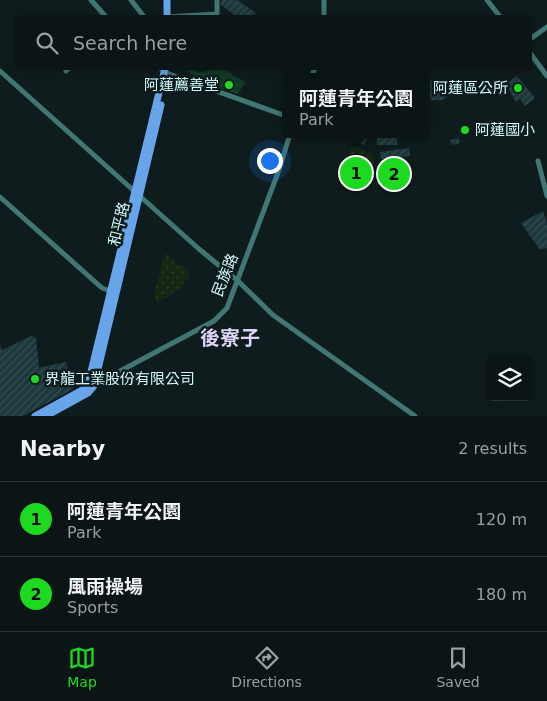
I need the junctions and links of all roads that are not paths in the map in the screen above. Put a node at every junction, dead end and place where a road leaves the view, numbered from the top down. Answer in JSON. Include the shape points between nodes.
{"nodes":[{"id":1,"x":91,"y":0,"type":"edge"},
{"id":2,"x":131,"y":0,"type":"edge"},
{"id":3,"x":162,"y":0,"type":"edge"},
{"id":4,"x":167,"y":0,"type":"edge"},
{"id":5,"x":217,"y":0,"type":"edge"},
{"id":6,"x":324,"y":0,"type":"edge"},
{"id":7,"x":486,"y":0,"type":"edge"},
{"id":8,"x":104,"y":15,"type":"edge"},
{"id":9,"x":144,"y":15,"type":"edge"},
{"id":10,"x":163,"y":15,"type":"edge"},
{"id":11,"x":167,"y":15,"type":"edge"},
{"id":12,"x":200,"y":15,"type":"edge"},
{"id":13,"x":324,"y":15,"type":"edge"},
{"id":14,"x":498,"y":15,"type":"edge"},
{"id":15,"x":547,"y":27,"type":"edge"},
{"id":16,"x":532,"y":38,"type":"edge"},
{"id":17,"x":532,"y":56,"type":"edge"},
{"id":18,"x":0,"y":70,"type":"edge"},
{"id":19,"x":165,"y":70,"type":"edge"},
{"id":20,"x":547,"y":76,"type":"edge"},
{"id":21,"x":282,"y":114,"type":"edge"},
{"id":22,"x":289,"y":138,"type":"edge"},
{"id":23,"x":538,"y":161,"type":"dead end"},
{"id":24,"x":137,"y":193,"type":"junction"},
{"id":25,"x":547,"y":196,"type":"edge"},
{"id":26,"x":0,"y":197,"type":"edge"},
{"id":27,"x":238,"y":281,"type":"junction"},
{"id":28,"x":112,"y":292,"type":"junction"},
{"id":29,"x":91,"y":385,"type":"junction"},
{"id":30,"x":35,"y":416,"type":"edge"},
{"id":31,"x":46,"y":416,"type":"edge"},
{"id":32,"x":415,"y":416,"type":"edge"}],
"edges":[{"from":1,"to":8,"type":"street"},
{"from":2,"to":9,"type":"street"},
{"from":3,"to":10,"type":"main road"},
{"from":4,"to":11,"type":"main road"},
{"from":5,"to":12,"type":"street","via":[[217,14]]},
{"from":6,"to":13,"type":"street"},
{"from":7,"to":14,"type":"street"},
{"from":15,"to":16,"type":"street"},
{"from":17,"to":20,"type":"street"},
{"from":18,"to":24,"type":"street"},
{"from":19,"to":21,"type":"street"},
{"from":19,"to":24,"type":"main road","name":"和平路"},
{"from":22,"to":27,"type":"street","name":"民族路"},
{"from":23,"to":25,"type":"street"},
{"from":24,"to":27,"type":"street"},
{"from":24,"to":28,"type":"main road","name":"和平路"},
{"from":26,"to":28,"type":"street","via":[[102,288]]},
{"from":27,"to":29,"type":"street","name":"民族路","via":[[232,299],[218,318]]},
{"from":27,"to":32,"type":"street","via":[[272,315]]},
{"from":28,"to":29,"type":"main road","name":"和平路"},
{"from":29,"to":30,"type":"main road","name":"民族路"},
{"from":29,"to":31,"type":"main road","name":"民族路","via":[[88,393]]}]}
